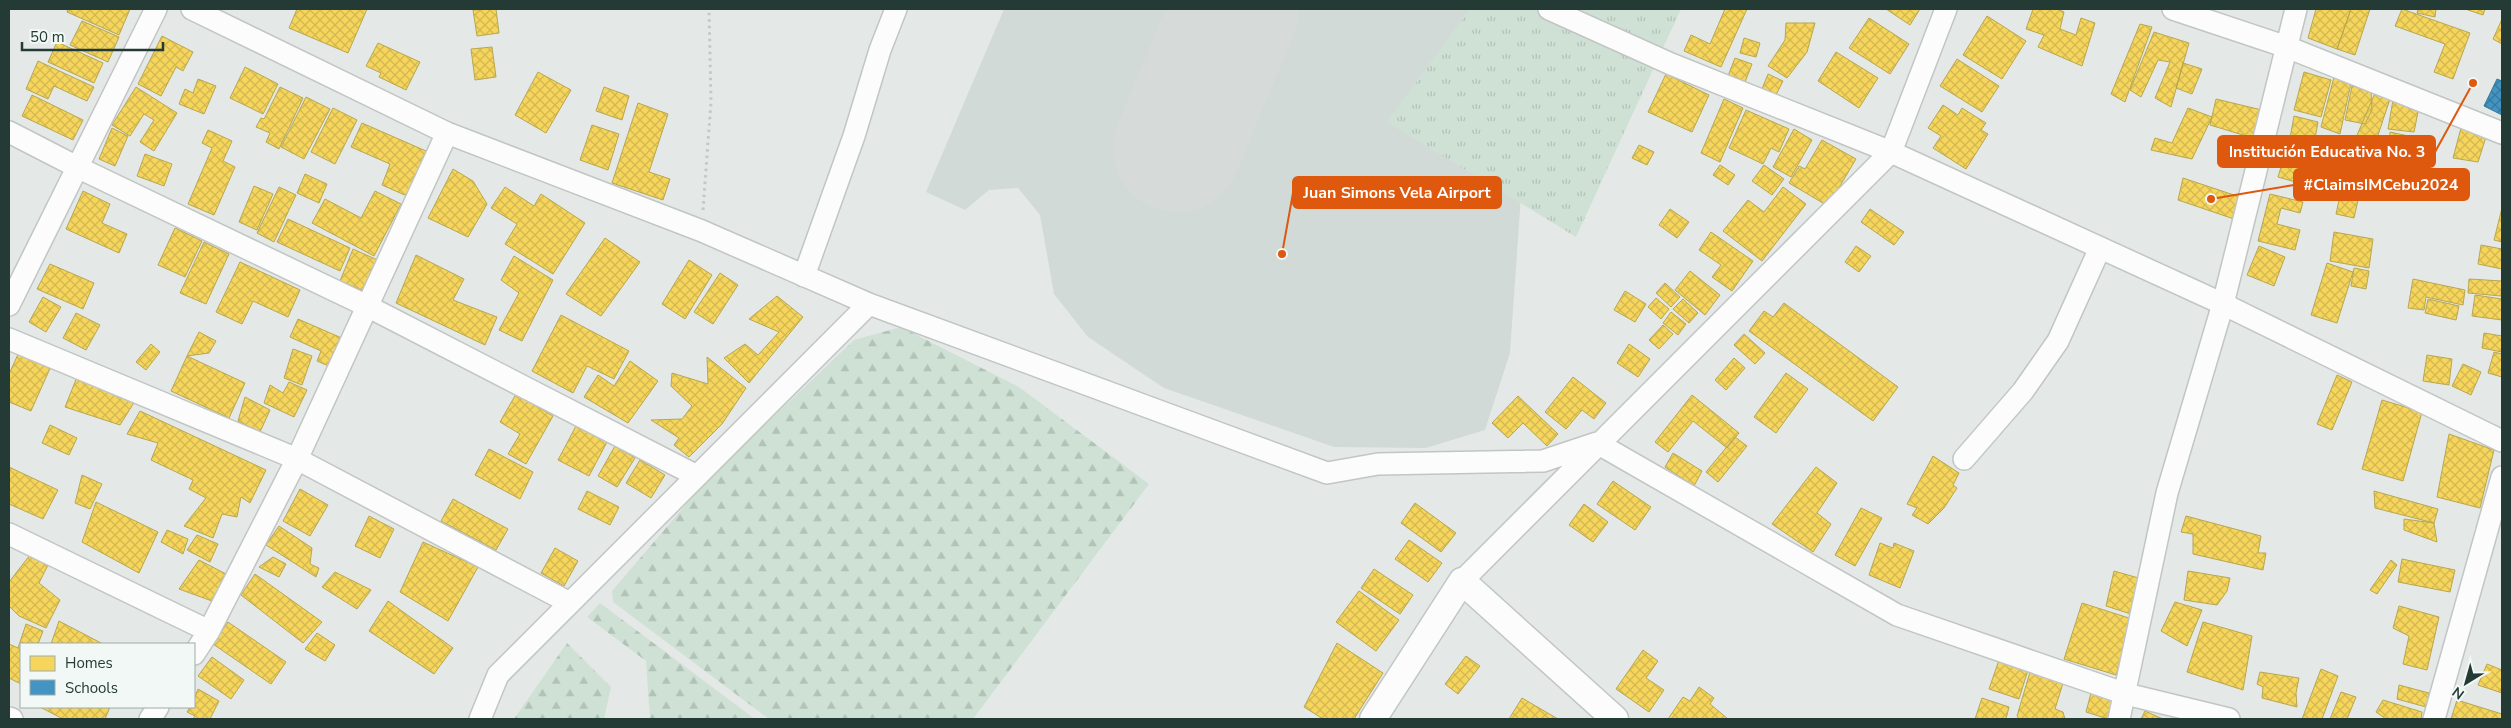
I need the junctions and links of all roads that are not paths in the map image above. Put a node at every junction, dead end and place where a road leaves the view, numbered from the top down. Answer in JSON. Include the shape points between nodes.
{"nodes":[{"id":1,"x":156,"y":9,"type":"edge"},
{"id":2,"x":192,"y":9,"type":"edge"},
{"id":3,"x":896,"y":9,"type":"edge"},
{"id":4,"x":1549,"y":9,"type":"edge"},
{"id":5,"x":1946,"y":9,"type":"edge"},
{"id":6,"x":2173,"y":9,"type":"edge"},
{"id":7,"x":2296,"y":9,"type":"edge"},
{"id":8,"x":2287,"y":48,"type":"junction"},
{"id":9,"x":9,"y":132,"type":"edge"},
{"id":10,"x":448,"y":133,"type":"junction"},
{"id":11,"x":2502,"y":134,"type":"edge"},
{"id":12,"x":1891,"y":152,"type":"junction"},
{"id":13,"x":78,"y":168,"type":"junction"},
{"id":14,"x":2100,"y":248,"type":"junction"},
{"id":15,"x":804,"y":276,"type":"junction"},
{"id":16,"x":869,"y":304,"type":"junction"},
{"id":17,"x":2223,"y":304,"type":"junction"},
{"id":18,"x":9,"y":305,"type":"edge"},
{"id":19,"x":367,"y":306,"type":"junction"},
{"id":20,"x":9,"y":339,"type":"edge"},
{"id":21,"x":2502,"y":441,"type":"edge"},
{"id":22,"x":1598,"y":443,"type":"junction"},
{"id":23,"x":297,"y":459,"type":"junction"},
{"id":24,"x":1964,"y":459,"type":"dead end"},
{"id":25,"x":697,"y":476,"type":"junction"},
{"id":26,"x":2502,"y":477,"type":"edge"},
{"id":27,"x":9,"y":534,"type":"edge"},
{"id":28,"x":1462,"y":581,"type":"junction"},
{"id":29,"x":570,"y":603,"type":"junction"},
{"id":30,"x":209,"y":631,"type":"junction"},
{"id":31,"x":195,"y":652,"type":"edge"},
{"id":32,"x":2126,"y":694,"type":"junction"},
{"id":33,"x":157,"y":708,"type":"edge"},
{"id":34,"x":150,"y":719,"type":"edge"},
{"id":35,"x":480,"y":719,"type":"edge"},
{"id":36,"x":1373,"y":719,"type":"edge"},
{"id":37,"x":1615,"y":719,"type":"edge"},
{"id":38,"x":2119,"y":719,"type":"edge"},
{"id":39,"x":2229,"y":719,"type":"edge"},
{"id":40,"x":2434,"y":719,"type":"edge"}],
"edges":[{"from":1,"to":13,"type":"street"},
{"from":2,"to":10,"type":"street"},
{"from":3,"to":15,"type":"street"},
{"from":4,"to":12,"type":"street","via":[[1671,64]]},
{"from":5,"to":12,"type":"street"},
{"from":6,"to":8,"type":"street"},
{"from":7,"to":8,"type":"street"},
{"from":8,"to":11,"type":"street"},
{"from":8,"to":17,"type":"street"},
{"from":9,"to":13,"type":"street"},
{"from":10,"to":15,"type":"street","via":[[702,231]]},
{"from":10,"to":19,"type":"street"},
{"from":12,"to":14,"type":"street"},
{"from":12,"to":22,"type":"street"},
{"from":13,"to":18,"type":"street"},
{"from":13,"to":19,"type":"street"},
{"from":14,"to":17,"type":"street"},
{"from":14,"to":24,"type":"street","via":[[2058,341],[2023,391]]},
{"from":15,"to":16,"type":"street"},
{"from":16,"to":22,"type":"street","via":[[1328,472],[1378,464],[1543,461]]},
{"from":16,"to":25,"type":"street"},
{"from":17,"to":21,"type":"street"},
{"from":17,"to":32,"type":"street","via":[[2167,493]]},
{"from":19,"to":23,"type":"street"},
{"from":19,"to":25,"type":"street"},
{"from":20,"to":23,"type":"street"},
{"from":22,"to":28,"type":"street"},
{"from":22,"to":32,"type":"street","via":[[1897,615]]},
{"from":23,"to":29,"type":"street"},
{"from":23,"to":30,"type":"street"},
{"from":25,"to":29,"type":"street"},
{"from":26,"to":40,"type":"street"},
{"from":27,"to":30,"type":"street"},
{"from":28,"to":36,"type":"street"},
{"from":28,"to":37,"type":"street"},
{"from":29,"to":35,"type":"street","via":[[498,675]]},
{"from":30,"to":31,"type":"street"},
{"from":32,"to":38,"type":"street"},
{"from":32,"to":39,"type":"street"},
{"from":33,"to":34,"type":"street"}]}
